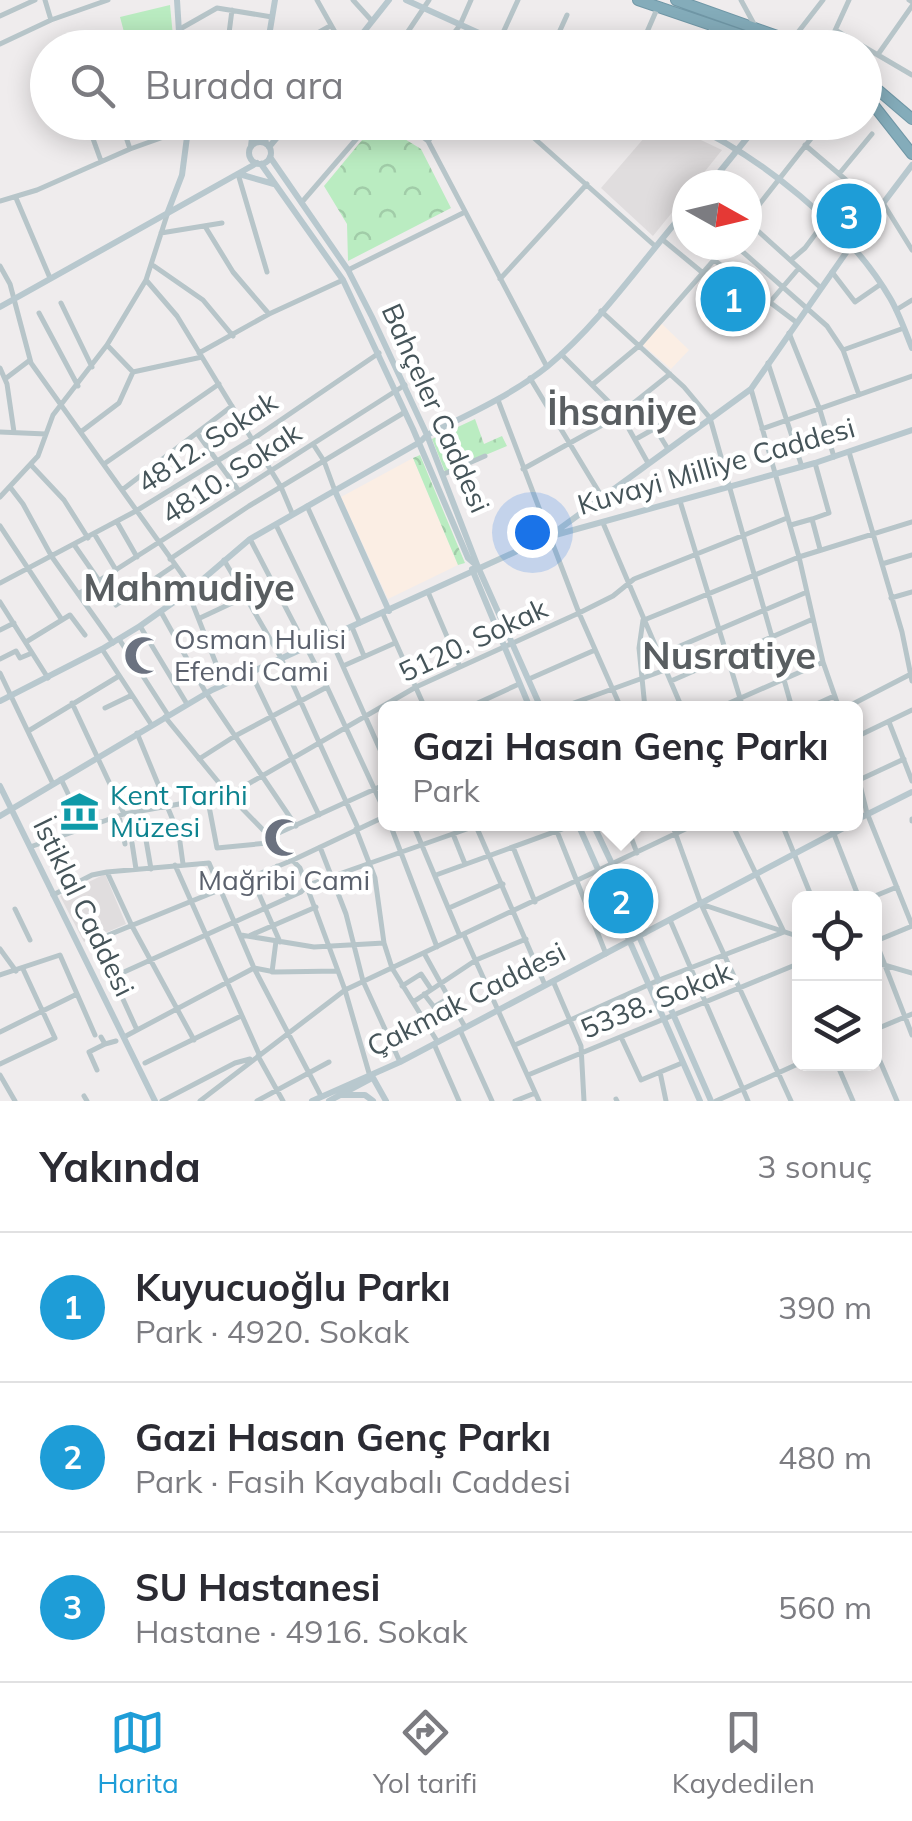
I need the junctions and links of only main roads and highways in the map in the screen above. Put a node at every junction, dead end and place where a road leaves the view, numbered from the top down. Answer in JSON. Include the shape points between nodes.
{"nodes":[{"id":1,"x":638,"y":0,"type":"edge"},
{"id":2,"x":676,"y":0,"type":"edge"},
{"id":3,"x":696,"y":4,"type":"edge"},
{"id":4,"x":727,"y":30,"type":"edge"},
{"id":5,"x":766,"y":30,"type":"edge"},
{"id":6,"x":882,"y":93,"type":"edge"},
{"id":7,"x":882,"y":116,"type":"edge"},
{"id":8,"x":912,"y":119,"type":"edge"},
{"id":9,"x":912,"y":154,"type":"edge"}],
"edges":[{"from":1,"to":4,"type":"highway"},
{"from":2,"to":3,"type":"highway"},
{"from":3,"to":5,"type":"highway"},
{"from":6,"to":8,"type":"highway"},
{"from":7,"to":9,"type":"highway"}]}
